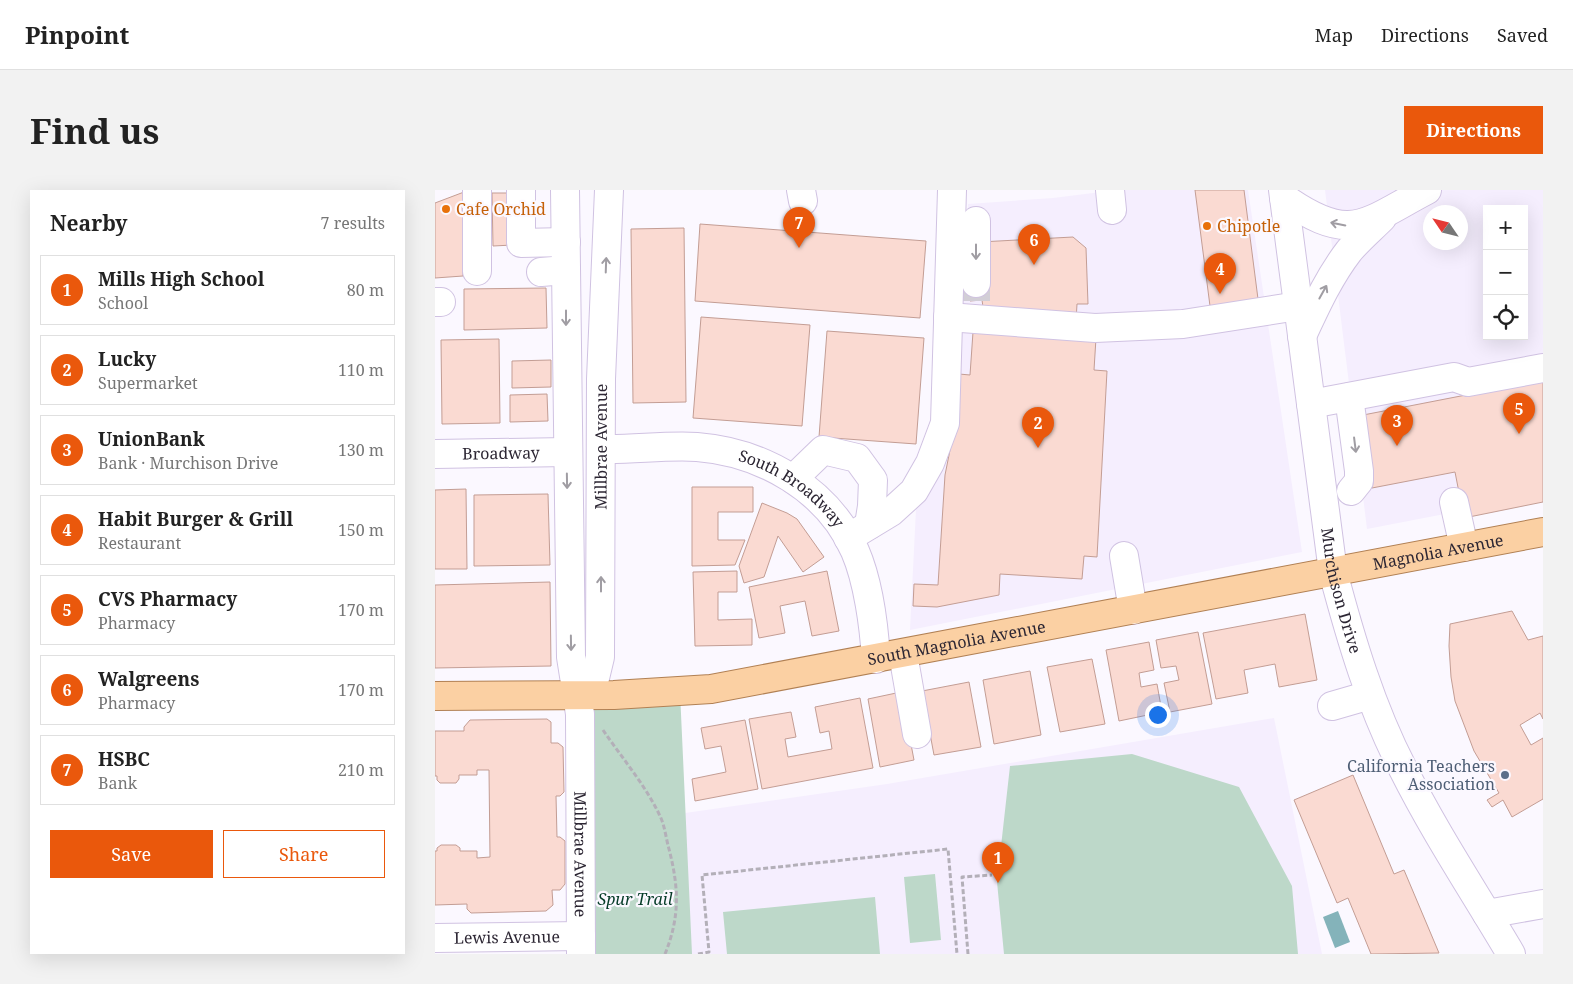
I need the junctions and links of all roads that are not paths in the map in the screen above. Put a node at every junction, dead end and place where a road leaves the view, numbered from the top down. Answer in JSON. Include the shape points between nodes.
{"nodes":[{"id":1,"x":477,"y":190,"type":"edge"},
{"id":2,"x":609,"y":190,"type":"edge"},
{"id":3,"x":952,"y":190,"type":"edge"},
{"id":4,"x":1427,"y":190,"type":"edge"},
{"id":5,"x":1283,"y":194,"type":"edge"},
{"id":6,"x":521,"y":200,"type":"edge"},
{"id":7,"x":565,"y":200,"type":"edge"},
{"id":8,"x":1384,"y":215,"type":"junction"},
{"id":9,"x":976,"y":221,"type":"dead end"},
{"id":10,"x":566,"y":242,"type":"junction"},
{"id":11,"x":477,"y":271,"type":"dead end"},
{"id":12,"x":976,"y":301,"type":"junction"},
{"id":13,"x":1298,"y":306,"type":"junction"},
{"id":14,"x":948,"y":317,"type":"junction"},
{"id":15,"x":1302,"y":336,"type":"junction"},
{"id":16,"x":1543,"y":368,"type":"edge"},
{"id":17,"x":1349,"y":397,"type":"junction"},
{"id":18,"x":1311,"y":404,"type":"junction"},
{"id":19,"x":601,"y":449,"type":"junction"},
{"id":20,"x":567,"y":452,"type":"junction"},
{"id":21,"x":435,"y":454,"type":"edge"},
{"id":22,"x":793,"y":479,"type":"junction"},
{"id":23,"x":1351,"y":491,"type":"dead end"},
{"id":24,"x":1454,"y":502,"type":"dead end"},
{"id":25,"x":858,"y":532,"type":"junction"},
{"id":26,"x":1543,"y":532,"type":"edge"},
{"id":27,"x":1464,"y":547,"type":"junction"},
{"id":28,"x":1124,"y":556,"type":"dead end"},
{"id":29,"x":1333,"y":572,"type":"junction"},
{"id":30,"x":1133,"y":610,"type":"junction"},
{"id":31,"x":903,"y":654,"type":"junction"},
{"id":32,"x":876,"y":659,"type":"junction"},
{"id":33,"x":578,"y":695,"type":"junction"},
{"id":34,"x":1370,"y":695,"type":"junction"},
{"id":35,"x":435,"y":696,"type":"edge"},
{"id":36,"x":1332,"y":706,"type":"dead end"},
{"id":37,"x":917,"y":734,"type":"dead end"},
{"id":38,"x":1543,"y":904,"type":"edge"},
{"id":39,"x":1487,"y":914,"type":"junction"},
{"id":40,"x":435,"y":938,"type":"edge"},
{"id":41,"x":581,"y":945,"type":"edge"},
{"id":42,"x":1511,"y":954,"type":"edge"}],
"edges":[{"from":1,"to":11,"type":"street"},
{"from":19,"to":2,"type":"street","name":"Millbrae Avenue","one_way":true},
{"from":3,"to":14,"type":"street"},
{"from":4,"to":8,"type":"street"},
{"from":8,"to":5,"type":"street","one_way":true,"via":[[1365,223],[1344,226],[1304,212]]},
{"from":5,"to":13,"type":"street","name":"Murchison Drive"},
{"from":6,"to":7,"type":"street"},
{"from":6,"to":10,"type":"street","via":[[521,243]]},
{"from":7,"to":10,"type":"street","name":"Millbrae Avenue"},
{"from":15,"to":8,"type":"street","one_way":true,"via":[[1339,265]]},
{"from":9,"to":12,"type":"street","one_way":true},
{"from":10,"to":20,"type":"street","name":"Millbrae Avenue","one_way":true,"via":[[553,271]]},
{"from":12,"to":13,"type":"street","via":[[1083,328],[1183,324]]},
{"from":12,"to":14,"type":"street"},
{"from":13,"to":15,"type":"street","name":"Murchison Drive"},
{"from":14,"to":25,"type":"street","via":[[945,423],[930,464],[914,491],[891,512]]},
{"from":15,"to":18,"type":"street","name":"Murchison Drive"},
{"from":16,"to":17,"type":"street","via":[[1468,382],[1454,377]]},
{"from":17,"to":18,"type":"street"},
{"from":17,"to":23,"type":"street","one_way":true,"via":[[1359,476]]},
{"from":18,"to":29,"type":"street","name":"Murchison Drive"},
{"from":19,"to":22,"type":"street","name":"South Broadway","via":[[696,447],[728,452],[757,460]]},
{"from":33,"to":19,"type":"street","name":"Millbrae Avenue","one_way":true,"via":[[595,678],[600,656]]},
{"from":20,"to":21,"type":"street","name":"Broadway"},
{"from":20,"to":33,"type":"street","name":"Millbrae Avenue","one_way":true,"via":[[571,657]]},
{"from":22,"to":25,"type":"street","name":"South Broadway","via":[[817,498],[839,522]]},
{"from":22,"to":25,"type":"street","via":[[823,450],[857,458],[873,480],[872,506]]},
{"from":24,"to":27,"type":"street"},
{"from":25,"to":32,"type":"street","name":"South Broadway","via":[[855,550],[875,635]]},
{"from":26,"to":27,"type":"main road","name":"Magnolia Avenue"},
{"from":27,"to":29,"type":"main road","name":"Magnolia Avenue"},
{"from":28,"to":30,"type":"street"},
{"from":29,"to":30,"type":"main road","name":"South Magnolia Avenue"},
{"from":29,"to":34,"type":"street","name":"Murchison Drive"},
{"from":30,"to":31,"type":"main road","name":"South Magnolia Avenue"},
{"from":31,"to":32,"type":"main road","name":"South Magnolia Avenue"},
{"from":31,"to":37,"type":"street"},
{"from":32,"to":33,"type":"main road","name":"South Magnolia Avenue","via":[[711,689]]},
{"from":33,"to":35,"type":"main road"},
{"from":33,"to":41,"type":"street","name":"Millbrae Avenue"},
{"from":34,"to":36,"type":"street"},
{"from":34,"to":39,"type":"street","name":"Murchison Drive","via":[[1403,769]]},
{"from":38,"to":39,"type":"street"},
{"from":39,"to":42,"type":"street","name":"Murchison Drive"},
{"from":40,"to":41,"type":"street","name":"Lewis Avenue"}]}
